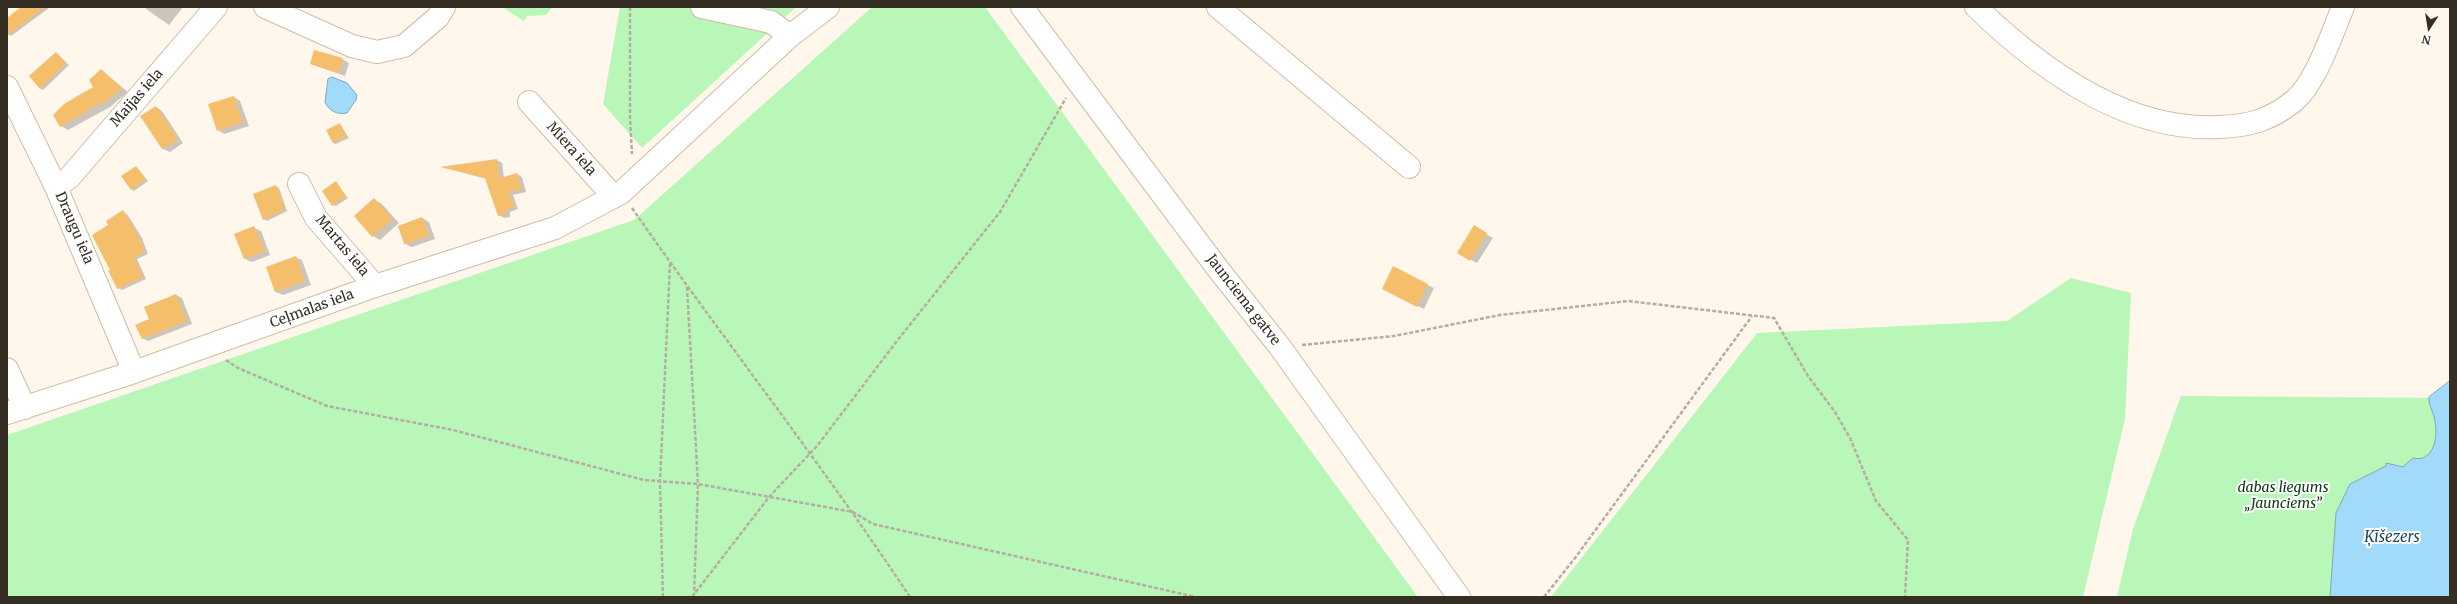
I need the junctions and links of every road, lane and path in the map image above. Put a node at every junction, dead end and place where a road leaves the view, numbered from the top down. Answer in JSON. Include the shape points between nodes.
{"nodes":[{"id":1,"x":216,"y":7,"type":"edge"},
{"id":2,"x":264,"y":7,"type":"edge"},
{"id":3,"x":444,"y":7,"type":"edge"},
{"id":4,"x":630,"y":7,"type":"edge"},
{"id":5,"x":702,"y":7,"type":"edge"},
{"id":6,"x":828,"y":7,"type":"edge"},
{"id":7,"x":1022,"y":7,"type":"edge"},
{"id":8,"x":1218,"y":7,"type":"edge"},
{"id":9,"x":1976,"y":7,"type":"edge"},
{"id":10,"x":2343,"y":7,"type":"edge"},
{"id":11,"x":790,"y":36,"type":"junction"},
{"id":12,"x":1078,"y":81,"type":"junction"},
{"id":13,"x":7,"y":87,"type":"edge"},
{"id":14,"x":529,"y":102,"type":"dead end"},
{"id":15,"x":1409,"y":167,"type":"dead end"},
{"id":16,"x":298,"y":184,"type":"dead end"},
{"id":17,"x":56,"y":187,"type":"junction"},
{"id":18,"x":623,"y":190,"type":"junction"},
{"id":19,"x":670,"y":262,"type":"junction"},
{"id":20,"x":376,"y":286,"type":"junction"},
{"id":21,"x":687,"y":287,"type":"junction"},
{"id":22,"x":1752,"y":315,"type":"junction"},
{"id":23,"x":205,"y":347,"type":"junction"},
{"id":24,"x":1280,"y":347,"type":"junction"},
{"id":25,"x":7,"y":369,"type":"edge"},
{"id":26,"x":134,"y":372,"type":"junction"},
{"id":27,"x":16,"y":410,"type":"edge"},
{"id":28,"x":810,"y":453,"type":"junction"},
{"id":29,"x":660,"y":481,"type":"junction"},
{"id":30,"x":698,"y":484,"type":"junction"},
{"id":31,"x":769,"y":497,"type":"junction"},
{"id":32,"x":854,"y":512,"type":"junction"},
{"id":33,"x":694,"y":596,"type":"edge"},
{"id":34,"x":663,"y":597,"type":"edge"},
{"id":35,"x":910,"y":597,"type":"edge"},
{"id":36,"x":1196,"y":597,"type":"edge"},
{"id":37,"x":1459,"y":597,"type":"edge"},
{"id":38,"x":1544,"y":597,"type":"edge"},
{"id":39,"x":1905,"y":597,"type":"edge"}],
"edges":[{"from":1,"to":17,"type":"street","name":"Maijas iela","via":[[69,178]]},
{"from":2,"to":3,"type":"street","via":[[352,46],[377,52],[404,46],[438,17]]},
{"from":4,"to":18,"type":"path","via":[[630,118]]},
{"from":5,"to":11,"type":"street","via":[[770,22]]},
{"from":6,"to":11,"type":"street","name":"Ceļmalas iela"},
{"from":7,"to":12,"type":"street","name":"Jaunciema gatve"},
{"from":8,"to":15,"type":"street"},
{"from":9,"to":10,"type":"street","via":[[2044,65],[2092,94],[2134,115],[2206,128],[2248,126],[2273,116],[2296,100],[2316,70]]},
{"from":11,"to":18,"type":"street","name":"Ceļmalas iela"},
{"from":12,"to":24,"type":"street","name":"Jaunciema gatve","via":[[1218,269]]},
{"from":12,"to":28,"type":"path","via":[[1060,106],[1000,212]]},
{"from":13,"to":17,"type":"street","name":"Draugu iela"},
{"from":14,"to":18,"type":"street","name":"Miera iela"},
{"from":16,"to":20,"type":"street","name":"Martas iela","via":[[316,218]]},
{"from":17,"to":26,"type":"street","name":"Draugu iela"},
{"from":18,"to":19,"type":"path"},
{"from":18,"to":20,"type":"street","name":"Ceļmalas iela","via":[[555,228]]},
{"from":19,"to":21,"type":"path"},
{"from":19,"to":29,"type":"path"},
{"from":20,"to":23,"type":"street","name":"Ceļmalas iela"},
{"from":21,"to":28,"type":"path"},
{"from":21,"to":30,"type":"path"},
{"from":22,"to":24,"type":"path","via":[[1628,301],[1500,315],[1394,336]]},
{"from":22,"to":38,"type":"path"},
{"from":22,"to":39,"type":"path","via":[[1774,318],[1808,376],[1835,412],[1850,438],[1876,501],[1908,540]]},
{"from":23,"to":26,"type":"street","name":"Ceļmalas iela"},
{"from":23,"to":29,"type":"path","via":[[238,368],[327,406],[452,430],[644,480]]},
{"from":24,"to":37,"type":"street","name":"Jaunciema gatve"},
{"from":25,"to":27,"type":"street"},
{"from":26,"to":27,"type":"street","name":"Ceļmalas iela"},
{"from":28,"to":31,"type":"path"},
{"from":28,"to":32,"type":"path"},
{"from":29,"to":30,"type":"path"},
{"from":29,"to":34,"type":"path"},
{"from":30,"to":31,"type":"path"},
{"from":30,"to":33,"type":"path"},
{"from":31,"to":32,"type":"path"},
{"from":31,"to":33,"type":"path"},
{"from":32,"to":35,"type":"path"},
{"from":32,"to":36,"type":"path","via":[[873,524]]}]}
